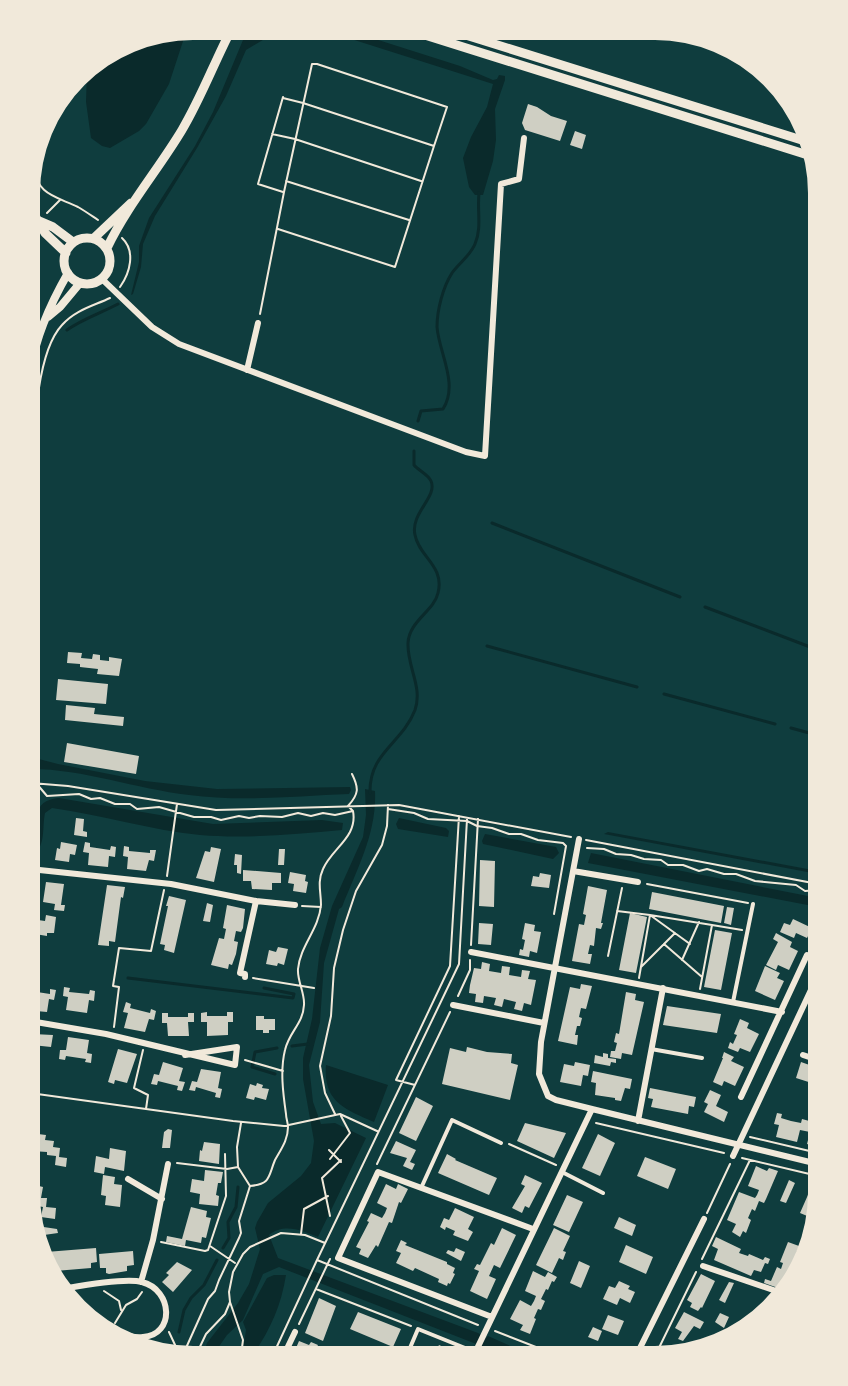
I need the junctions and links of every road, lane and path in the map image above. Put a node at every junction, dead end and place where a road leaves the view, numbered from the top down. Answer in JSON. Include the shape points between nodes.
{"nodes":[{"id":1,"x":223,"y":40,"type":"edge"},
{"id":2,"x":226,"y":40,"type":"edge"},
{"id":3,"x":441,"y":40,"type":"edge"},
{"id":4,"x":481,"y":40,"type":"edge"},
{"id":5,"x":223,"y":47,"type":"junction"},
{"id":6,"x":303,"y":103,"type":"junction"},
{"id":7,"x":272,"y":134,"type":"junction"},
{"id":8,"x":524,"y":138,"type":"dead end"},
{"id":9,"x":295,"y":139,"type":"junction"},
{"id":10,"x":797,"y":139,"type":"edge"},
{"id":11,"x":434,"y":146,"type":"junction"},
{"id":12,"x":802,"y":153,"type":"edge"},
{"id":13,"x":286,"y":180,"type":"junction"},
{"id":14,"x":422,"y":181,"type":"junction"},
{"id":15,"x":41,"y":187,"type":"edge"},
{"id":16,"x":284,"y":192,"type":"junction"},
{"id":17,"x":60,"y":200,"type":"junction"},
{"id":18,"x":40,"y":219,"type":"edge"},
{"id":19,"x":410,"y":221,"type":"junction"},
{"id":20,"x":40,"y":225,"type":"edge"},
{"id":21,"x":40,"y":228,"type":"edge"},
{"id":22,"x":278,"y":228,"type":"junction"},
{"id":23,"x":111,"y":229,"type":"junction"},
{"id":24,"x":94,"y":238,"type":"junction"},
{"id":25,"x":73,"y":242,"type":"junction"},
{"id":26,"x":107,"y":248,"type":"junction"},
{"id":27,"x":66,"y":252,"type":"junction"},
{"id":28,"x":68,"y":273,"type":"junction"},
{"id":29,"x":102,"y":279,"type":"junction"},
{"id":30,"x":80,"y":283,"type":"junction"},
{"id":31,"x":116,"y":292,"type":"junction"},
{"id":32,"x":48,"y":317,"type":"junction"},
{"id":33,"x":258,"y":323,"type":"joint"},
{"id":34,"x":40,"y":335,"type":"edge"},
{"id":35,"x":248,"y":370,"type":"junction"},
{"id":36,"x":40,"y":390,"type":"edge"},
{"id":37,"x":352,"y":774,"type":"dead end"},
{"id":38,"x":40,"y":783,"type":"edge"},
{"id":39,"x":40,"y":788,"type":"edge"},
{"id":40,"x":177,"y":804,"type":"junction"},
{"id":41,"x":348,"y":806,"type":"junction"},
{"id":42,"x":387,"y":806,"type":"junction"},
{"id":43,"x":353,"y":811,"type":"junction"},
{"id":44,"x":176,"y":814,"type":"junction"},
{"id":45,"x":459,"y":816,"type":"junction"},
{"id":46,"x":467,"y":819,"type":"junction"},
{"id":47,"x":478,"y":819,"type":"junction"},
{"id":48,"x":459,"y":820,"type":"junction"},
{"id":49,"x":477,"y":826,"type":"junction"},
{"id":50,"x":579,"y":838,"type":"junction"},
{"id":51,"x":577,"y":847,"type":"junction"},
{"id":52,"x":40,"y":870,"type":"edge"},
{"id":53,"x":573,"y":871,"type":"junction"},
{"id":54,"x":624,"y":880,"type":"junction"},
{"id":55,"x":638,"y":882,"type":"joint"},
{"id":56,"x":807,"y":882,"type":"edge"},
{"id":57,"x":166,"y":884,"type":"junction"},
{"id":58,"x":807,"y":891,"type":"edge"},
{"id":59,"x":256,"y":901,"type":"junction"},
{"id":60,"x":753,"y":904,"type":"joint"},
{"id":61,"x":295,"y":905,"type":"joint"},
{"id":62,"x":321,"y":907,"type":"junction"},
{"id":63,"x":617,"y":911,"type":"junction"},
{"id":64,"x":554,"y":914,"type":"dead end"},
{"id":65,"x":651,"y":915,"type":"junction"},
{"id":66,"x":699,"y":922,"type":"junction"},
{"id":67,"x":712,"y":924,"type":"junction"},
{"id":68,"x":748,"y":931,"type":"junction"},
{"id":69,"x":675,"y":933,"type":"junction"},
{"id":70,"x":664,"y":944,"type":"junction"},
{"id":71,"x":690,"y":944,"type":"junction"},
{"id":72,"x":460,"y":951,"type":"junction"},
{"id":73,"x":471,"y":952,"type":"junction"},
{"id":74,"x":451,"y":953,"type":"junction"},
{"id":75,"x":807,"y":955,"type":"dead end"},
{"id":76,"x":608,"y":956,"type":"dead end"},
{"id":77,"x":682,"y":960,"type":"junction"},
{"id":78,"x":641,"y":967,"type":"junction"},
{"id":79,"x":556,"y":968,"type":"junction"},
{"id":80,"x":245,"y":977,"type":"joint"},
{"id":81,"x":702,"y":977,"type":"junction"},
{"id":82,"x":638,"y":983,"type":"junction"},
{"id":83,"x":301,"y":986,"type":"junction"},
{"id":84,"x":314,"y":988,"type":"dead end"},
{"id":85,"x":663,"y":988,"type":"junction"},
{"id":86,"x":699,"y":995,"type":"junction"},
{"id":87,"x":436,"y":996,"type":"junction"},
{"id":88,"x":807,"y":998,"type":"edge"},
{"id":89,"x":442,"y":999,"type":"junction"},
{"id":90,"x":455,"y":1002,"type":"joint"},
{"id":91,"x":733,"y":1002,"type":"junction"},
{"id":92,"x":782,"y":1012,"type":"junction"},
{"id":93,"x":449,"y":1014,"type":"dead end"},
{"id":94,"x":40,"y":1023,"type":"edge"},
{"id":95,"x":544,"y":1023,"type":"junction"},
{"id":96,"x":113,"y":1036,"type":"junction"},
{"id":97,"x":144,"y":1044,"type":"junction"},
{"id":98,"x":651,"y":1049,"type":"junction"},
{"id":99,"x":184,"y":1054,"type":"junction"},
{"id":100,"x":802,"y":1055,"type":"dead end"},
{"id":101,"x":807,"y":1057,"type":"edge"},
{"id":102,"x":702,"y":1058,"type":"dead end"},
{"id":103,"x":250,"y":1062,"type":"dead end"},
{"id":104,"x":283,"y":1071,"type":"junction"},
{"id":105,"x":402,"y":1082,"type":"junction"},
{"id":106,"x":415,"y":1085,"type":"junction"},
{"id":107,"x":40,"y":1094,"type":"edge"},
{"id":108,"x":741,"y":1097,"type":"dead end"},
{"id":109,"x":146,"y":1109,"type":"junction"},
{"id":110,"x":592,"y":1109,"type":"junction"},
{"id":111,"x":335,"y":1114,"type":"junction"},
{"id":112,"x":340,"y":1114,"type":"junction"},
{"id":113,"x":587,"y":1120,"type":"junction"},
{"id":114,"x":638,"y":1121,"type":"junction"},
{"id":115,"x":242,"y":1122,"type":"junction"},
{"id":116,"x":289,"y":1125,"type":"junction"},
{"id":117,"x":378,"y":1132,"type":"junction"},
{"id":118,"x":743,"y":1136,"type":"junction"},
{"id":119,"x":501,"y":1143,"type":"joint"},
{"id":120,"x":738,"y":1146,"type":"junction"},
{"id":121,"x":329,"y":1150,"type":"dead end"},
{"id":122,"x":807,"y":1151,"type":"edge"},
{"id":123,"x":225,"y":1154,"type":"dead end"},
{"id":124,"x":334,"y":1155,"type":"junction"},
{"id":125,"x":733,"y":1156,"type":"junction"},
{"id":126,"x":330,"y":1159,"type":"dead end"},
{"id":127,"x":750,"y":1160,"type":"junction"},
{"id":128,"x":807,"y":1162,"type":"edge"},
{"id":129,"x":168,"y":1164,"type":"joint"},
{"id":130,"x":238,"y":1167,"type":"junction"},
{"id":131,"x":374,"y":1168,"type":"dead end"},
{"id":132,"x":227,"y":1169,"type":"junction"},
{"id":133,"x":563,"y":1170,"type":"junction"},
{"id":134,"x":807,"y":1173,"type":"edge"},
{"id":135,"x":128,"y":1179,"type":"dead end"},
{"id":136,"x":250,"y":1186,"type":"junction"},
{"id":137,"x":422,"y":1186,"type":"junction"},
{"id":138,"x":603,"y":1193,"type":"dead end"},
{"id":139,"x":327,"y":1197,"type":"junction"},
{"id":140,"x":162,"y":1198,"type":"junction"},
{"id":141,"x":330,"y":1216,"type":"dead end"},
{"id":142,"x":704,"y":1219,"type":"joint"},
{"id":143,"x":533,"y":1229,"type":"junction"},
{"id":144,"x":301,"y":1234,"type":"junction"},
{"id":145,"x":153,"y":1240,"type":"junction"},
{"id":146,"x":325,"y":1243,"type":"junction"},
{"id":147,"x":210,"y":1246,"type":"junction"},
{"id":148,"x":229,"y":1259,"type":"junction"},
{"id":149,"x":317,"y":1260,"type":"junction"},
{"id":150,"x":236,"y":1264,"type":"junction"},
{"id":151,"x":701,"y":1266,"type":"junction"},
{"id":152,"x":324,"y":1272,"type":"dead end"},
{"id":153,"x":143,"y":1283,"type":"junction"},
{"id":154,"x":100,"y":1284,"type":"junction"},
{"id":155,"x":74,"y":1287,"type":"edge"},
{"id":156,"x":317,"y":1288,"type":"junction"},
{"id":157,"x":772,"y":1290,"type":"edge"},
{"id":158,"x":230,"y":1302,"type":"junction"},
{"id":159,"x":122,"y":1311,"type":"junction"},
{"id":160,"x":492,"y":1317,"type":"junction"},
{"id":161,"x":115,"y":1324,"type":"edge"},
{"id":162,"x":162,"y":1327,"type":"junction"},
{"id":163,"x":418,"y":1329,"type":"junction"},
{"id":164,"x":485,"y":1331,"type":"junction"},
{"id":165,"x":295,"y":1332,"type":"joint"},
{"id":166,"x":146,"y":1337,"type":"edge"},
{"id":167,"x":175,"y":1344,"type":"edge"},
{"id":168,"x":188,"y":1345,"type":"edge"},
{"id":169,"x":660,"y":1345,"type":"edge"},
{"id":170,"x":200,"y":1346,"type":"edge"},
{"id":171,"x":242,"y":1346,"type":"edge"},
{"id":172,"x":277,"y":1346,"type":"edge"},
{"id":173,"x":288,"y":1346,"type":"edge"},
{"id":174,"x":411,"y":1346,"type":"edge"},
{"id":175,"x":457,"y":1346,"type":"edge"},
{"id":176,"x":478,"y":1346,"type":"edge"},
{"id":177,"x":530,"y":1346,"type":"edge"},
{"id":178,"x":641,"y":1346,"type":"edge"}],
"edges":[{"from":1,"to":5,"type":"main road"},
{"from":2,"to":5,"type":"main road"},
{"from":3,"to":12,"type":"main road"},
{"from":4,"to":10,"type":"main road"},
{"from":5,"to":23,"type":"main road","via":[[180,132]]},
{"from":6,"to":7,"type":"path","via":[[283,98]]},
{"from":6,"to":9,"type":"path"},
{"from":6,"to":11,"type":"path"},
{"from":6,"to":11,"type":"path","via":[[312,64],[317,64],[447,106]]},
{"from":7,"to":9,"type":"path"},
{"from":7,"to":16,"type":"path","via":[[258,184]]},
{"from":8,"to":35,"type":"street","via":[[519,179],[501,184],[485,456]]},
{"from":9,"to":13,"type":"path"},
{"from":9,"to":14,"type":"path"},
{"from":11,"to":14,"type":"path"},
{"from":13,"to":16,"type":"path"},
{"from":13,"to":19,"type":"path"},
{"from":14,"to":19,"type":"path"},
{"from":15,"to":17,"type":"path"},
{"from":16,"to":22,"type":"path"},
{"from":17,"to":18,"type":"path"},
{"from":17,"to":23,"type":"path"},
{"from":19,"to":22,"type":"path","via":[[395,267]]},
{"from":20,"to":25,"type":"main road","via":[[53,227]]},
{"from":21,"to":27,"type":"main road"},
{"from":22,"to":33,"type":"path"},
{"from":23,"to":24,"type":"main road"},
{"from":23,"to":26,"type":"main road"},
{"from":23,"to":31,"type":"path","via":[[128,244],[130,256],[126,279]]},
{"from":24,"to":25,"type":"main road"},
{"from":24,"to":26,"type":"main road"},
{"from":25,"to":27,"type":"main road"},
{"from":26,"to":29,"type":"main road","via":[[111,261]]},
{"from":27,"to":28,"type":"main road"},
{"from":28,"to":30,"type":"main road"},
{"from":28,"to":32,"type":"street"},
{"from":29,"to":30,"type":"main road"},
{"from":29,"to":31,"type":"street"},
{"from":30,"to":32,"type":"street"},
{"from":31,"to":35,"type":"street","via":[[141,319],[164,336]]},
{"from":31,"to":36,"type":"path","via":[[62,325],[50,343]]},
{"from":32,"to":34,"type":"street"},
{"from":33,"to":35,"type":"street"},
{"from":37,"to":41,"type":"path","via":[[358,787]]},
{"from":38,"to":40,"type":"path"},
{"from":39,"to":44,"type":"path","via":[[47,796],[79,794],[137,809],[159,807]]},
{"from":40,"to":41,"type":"path","via":[[229,810]]},
{"from":40,"to":44,"type":"path"},
{"from":41,"to":42,"type":"path"},
{"from":41,"to":43,"type":"path"},
{"from":42,"to":45,"type":"path"},
{"from":42,"to":48,"type":"path","via":[[428,819]]},
{"from":42,"to":111,"type":"path","via":[[382,844],[356,891],[334,968],[331,1016],[320,1066],[325,1093]]},
{"from":43,"to":44,"type":"path","via":[[221,820]]},
{"from":43,"to":62,"type":"path","via":[[350,836],[322,870]]},
{"from":44,"to":57,"type":"path"},
{"from":45,"to":46,"type":"path"},
{"from":45,"to":48,"type":"path"},
{"from":46,"to":47,"type":"path"},
{"from":46,"to":48,"type":"path"},
{"from":46,"to":49,"type":"path"},
{"from":46,"to":72,"type":"path"},
{"from":47,"to":49,"type":"path"},
{"from":47,"to":50,"type":"path"},
{"from":48,"to":74,"type":"path"},
{"from":49,"to":64,"type":"path","via":[[566,846]]},
{"from":49,"to":73,"type":"path"},
{"from":50,"to":51,"type":"street"},
{"from":50,"to":56,"type":"path"},
{"from":51,"to":53,"type":"street"},
{"from":51,"to":58,"type":"path","via":[[736,874],[755,881],[796,885]]},
{"from":52,"to":57,"type":"street"},
{"from":53,"to":54,"type":"street"},
{"from":53,"to":79,"type":"street"},
{"from":54,"to":55,"type":"street"},
{"from":54,"to":63,"type":"path"},
{"from":55,"to":60,"type":"path"},
{"from":57,"to":59,"type":"street"},
{"from":57,"to":96,"type":"path","via":[[152,951],[119,948],[113,986],[119,987]]},
{"from":59,"to":61,"type":"street"},
{"from":59,"to":80,"type":"street","via":[[240,973]]},
{"from":60,"to":68,"type":"lane"},
{"from":61,"to":62,"type":"path"},
{"from":62,"to":83,"type":"path","via":[[301,953]]},
{"from":63,"to":65,"type":"path"},
{"from":63,"to":76,"type":"path"},
{"from":65,"to":66,"type":"path"},
{"from":65,"to":69,"type":"path"},
{"from":65,"to":78,"type":"path"},
{"from":66,"to":67,"type":"path"},
{"from":66,"to":71,"type":"path"},
{"from":67,"to":68,"type":"path"},
{"from":67,"to":81,"type":"path"},
{"from":68,"to":91,"type":"lane"},
{"from":69,"to":70,"type":"path"},
{"from":69,"to":71,"type":"path"},
{"from":70,"to":77,"type":"path"},
{"from":70,"to":78,"type":"path"},
{"from":71,"to":77,"type":"path"},
{"from":72,"to":73,"type":"path"},
{"from":72,"to":74,"type":"path"},
{"from":72,"to":89,"type":"path","via":[[459,964]]},
{"from":73,"to":79,"type":"street"},
{"from":73,"to":90,"type":"path","via":[[470,970]]},
{"from":74,"to":87,"type":"path","via":[[450,966]]},
{"from":75,"to":92,"type":"street"},
{"from":77,"to":81,"type":"path"},
{"from":78,"to":82,"type":"path"},
{"from":79,"to":82,"type":"street"},
{"from":79,"to":95,"type":"street"},
{"from":80,"to":83,"type":"path"},
{"from":81,"to":86,"type":"path"},
{"from":82,"to":85,"type":"street"},
{"from":83,"to":84,"type":"path"},
{"from":83,"to":104,"type":"path","via":[[301,1022],[287,1042]]},
{"from":85,"to":86,"type":"street"},
{"from":85,"to":98,"type":"street"},
{"from":86,"to":91,"type":"street"},
{"from":87,"to":89,"type":"path"},
{"from":87,"to":105,"type":"path","via":[[396,1080]]},
{"from":88,"to":118,"type":"street"},
{"from":89,"to":105,"type":"path"},
{"from":90,"to":95,"type":"street"},
{"from":91,"to":92,"type":"street"},
{"from":92,"to":108,"type":"street"},
{"from":93,"to":106,"type":"path"},
{"from":94,"to":96,"type":"street"},
{"from":95,"to":110,"type":"street","via":[[539,1074],[548,1096]]},
{"from":96,"to":97,"type":"street"},
{"from":97,"to":99,"type":"street"},
{"from":97,"to":109,"type":"path","via":[[134,1088],[148,1095]]},
{"from":98,"to":102,"type":"lane"},
{"from":98,"to":114,"type":"street"},
{"from":99,"to":99,"type":"street","via":[[234,1065],[237,1047],[226,1049]]},
{"from":100,"to":101,"type":"street"},
{"from":103,"to":104,"type":"path"},
{"from":104,"to":116,"type":"path"},
{"from":105,"to":106,"type":"path"},
{"from":105,"to":117,"type":"path"},
{"from":106,"to":131,"type":"path"},
{"from":107,"to":109,"type":"path"},
{"from":109,"to":115,"type":"path"},
{"from":110,"to":113,"type":"street"},
{"from":110,"to":114,"type":"street"},
{"from":111,"to":112,"type":"path"},
{"from":111,"to":116,"type":"path"},
{"from":112,"to":117,"type":"path"},
{"from":112,"to":124,"type":"path","via":[[350,1133]]},
{"from":113,"to":125,"type":"path"},
{"from":113,"to":133,"type":"street"},
{"from":114,"to":120,"type":"street"},
{"from":115,"to":116,"type":"path"},
{"from":115,"to":130,"type":"path"},
{"from":116,"to":136,"type":"path","via":[[284,1146],[266,1181]]},
{"from":117,"to":146,"type":"path"},
{"from":118,"to":120,"type":"street"},
{"from":118,"to":122,"type":"path"},
{"from":119,"to":133,"type":"path"},
{"from":119,"to":137,"type":"lane","via":[[452,1120]]},
{"from":120,"to":125,"type":"street"},
{"from":120,"to":128,"type":"street"},
{"from":121,"to":124,"type":"path"},
{"from":123,"to":132,"type":"path"},
{"from":124,"to":126,"type":"path"},
{"from":124,"to":139,"type":"path","via":[[340,1161],[322,1178]]},
{"from":125,"to":127,"type":"path"},
{"from":125,"to":142,"type":"path"},
{"from":127,"to":134,"type":"path"},
{"from":127,"to":151,"type":"path"},
{"from":129,"to":132,"type":"path"},
{"from":129,"to":140,"type":"street"},
{"from":130,"to":132,"type":"path"},
{"from":130,"to":136,"type":"path"},
{"from":132,"to":147,"type":"path","via":[[226,1196]]},
{"from":133,"to":138,"type":"lane"},
{"from":133,"to":143,"type":"street"},
{"from":135,"to":140,"type":"street"},
{"from":136,"to":148,"type":"path","via":[[239,1221],[241,1233]]},
{"from":137,"to":143,"type":"street"},
{"from":137,"to":160,"type":"street","via":[[378,1172],[338,1258]]},
{"from":139,"to":141,"type":"path"},
{"from":139,"to":144,"type":"path","via":[[304,1209]]},
{"from":140,"to":145,"type":"street"},
{"from":142,"to":178,"type":"street"},
{"from":143,"to":160,"type":"street"},
{"from":144,"to":146,"type":"path"},
{"from":144,"to":150,"type":"path","via":[[281,1233],[256,1244]]},
{"from":145,"to":147,"type":"path","via":[[205,1251]]},
{"from":145,"to":153,"type":"street"},
{"from":146,"to":149,"type":"path"},
{"from":147,"to":148,"type":"path"},
{"from":148,"to":150,"type":"path"},
{"from":148,"to":168,"type":"path"},
{"from":149,"to":164,"type":"path"},
{"from":149,"to":172,"type":"path"},
{"from":150,"to":158,"type":"path"},
{"from":151,"to":157,"type":"street"},
{"from":151,"to":169,"type":"path"},
{"from":152,"to":156,"type":"path"},
{"from":153,"to":154,"type":"street"},
{"from":153,"to":159,"type":"path","via":[[137,1299]]},
{"from":153,"to":162,"type":"street","via":[[157,1289],[164,1300],[166,1314]]},
{"from":154,"to":155,"type":"street"},
{"from":154,"to":159,"type":"path","via":[[101,1289],[119,1301]]},
{"from":156,"to":163,"type":"path"},
{"from":156,"to":165,"type":"path"},
{"from":158,"to":170,"type":"path"},
{"from":158,"to":171,"type":"path"},
{"from":159,"to":161,"type":"path"},
{"from":160,"to":164,"type":"street"},
{"from":162,"to":166,"type":"street"},
{"from":162,"to":167,"type":"path"},
{"from":163,"to":174,"type":"lane"},
{"from":163,"to":175,"type":"lane"},
{"from":164,"to":176,"type":"street"},
{"from":164,"to":177,"type":"path"},
{"from":165,"to":173,"type":"street"}]}
